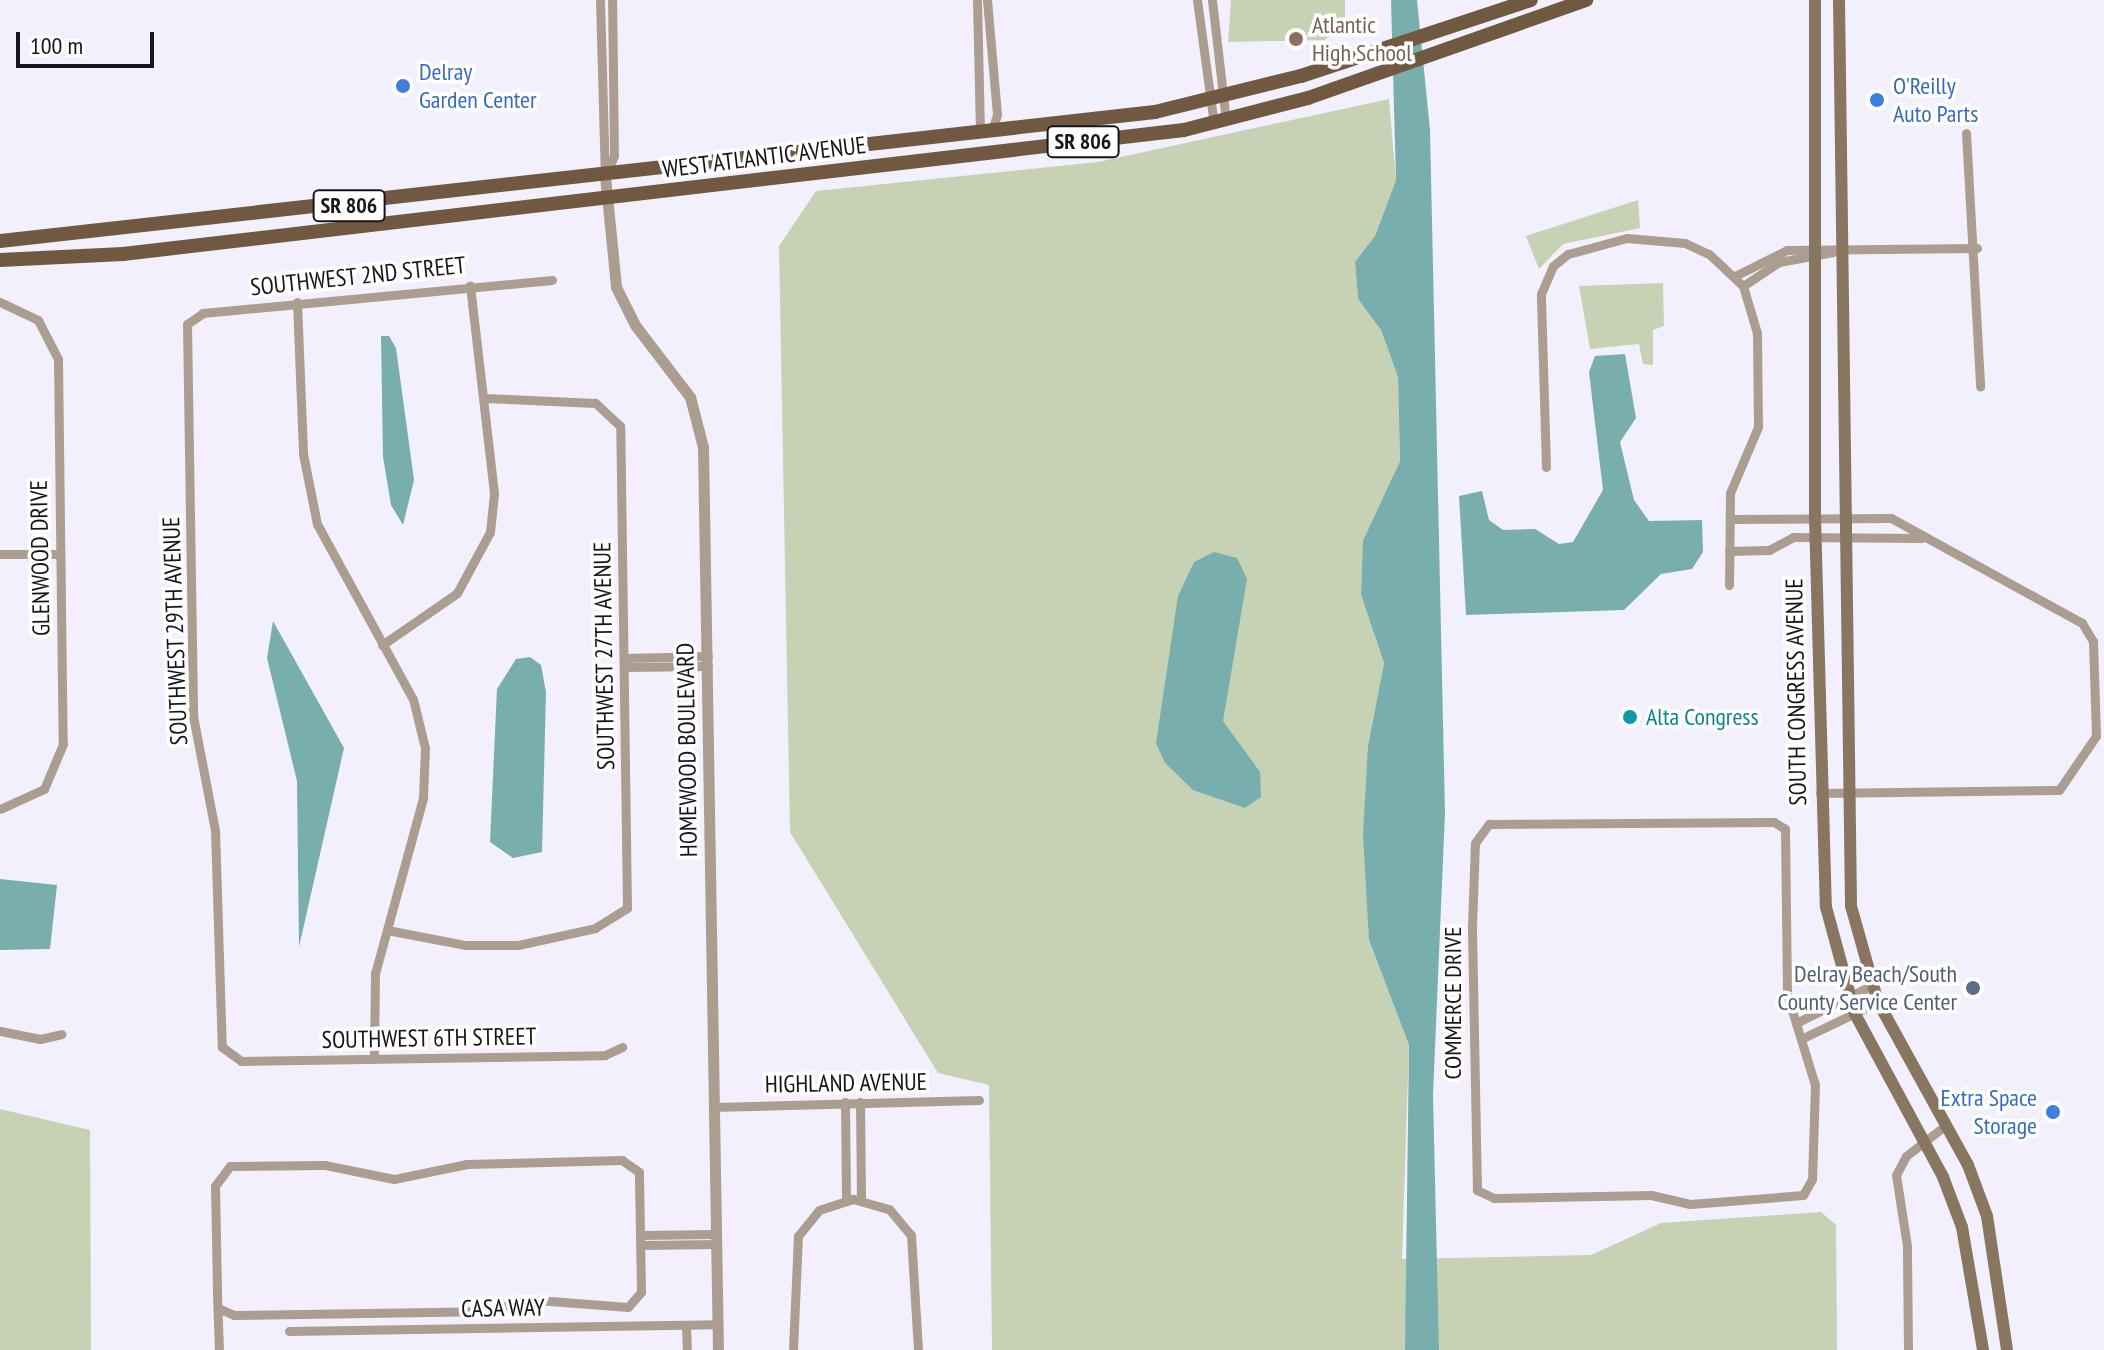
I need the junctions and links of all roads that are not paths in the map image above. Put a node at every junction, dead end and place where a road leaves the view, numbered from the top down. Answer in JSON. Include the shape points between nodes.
{"nodes":[{"id":1,"x":600,"y":0,"type":"edge"},
{"id":2,"x":612,"y":0,"type":"edge"},
{"id":3,"x":977,"y":0,"type":"edge"},
{"id":4,"x":987,"y":0,"type":"edge"},
{"id":5,"x":1197,"y":0,"type":"edge"},
{"id":6,"x":1212,"y":0,"type":"edge"},
{"id":7,"x":1531,"y":0,"type":"edge"},
{"id":8,"x":1586,"y":0,"type":"edge"},
{"id":9,"x":1815,"y":0,"type":"edge"},
{"id":10,"x":1839,"y":0,"type":"edge"},
{"id":11,"x":1512,"y":7,"type":"junction"},
{"id":12,"x":1520,"y":28,"type":"junction"},
{"id":13,"x":1814,"y":58,"type":"junction"},
{"id":14,"x":1838,"y":86,"type":"junction"},
{"id":15,"x":1215,"y":99,"type":"junction"},
{"id":16,"x":1220,"y":123,"type":"junction"},
{"id":17,"x":986,"y":132,"type":"junction"},
{"id":18,"x":1966,"y":133,"type":"dead end"},
{"id":19,"x":952,"y":158,"type":"junction"},
{"id":20,"x":605,"y":176,"type":"junction"},
{"id":21,"x":606,"y":198,"type":"junction"},
{"id":22,"x":308,"y":211,"type":"junction"},
{"id":23,"x":310,"y":232,"type":"junction"},
{"id":24,"x":0,"y":241,"type":"edge"},
{"id":25,"x":1977,"y":248,"type":"junction"},
{"id":26,"x":1840,"y":250,"type":"junction"},
{"id":27,"x":1814,"y":254,"type":"junction"},
{"id":28,"x":0,"y":260,"type":"edge"},
{"id":29,"x":1735,"y":276,"type":"junction"},
{"id":30,"x":552,"y":280,"type":"dead end"},
{"id":31,"x":470,"y":285,"type":"junction"},
{"id":32,"x":1743,"y":286,"type":"junction"},
{"id":33,"x":0,"y":302,"type":"edge"},
{"id":34,"x":297,"y":302,"type":"junction"},
{"id":35,"x":185,"y":337,"type":"joint"},
{"id":36,"x":1980,"y":387,"type":"dead end"},
{"id":37,"x":483,"y":398,"type":"junction"},
{"id":38,"x":1546,"y":467,"type":"dead end"},
{"id":39,"x":1842,"y":516,"type":"junction"},
{"id":40,"x":1815,"y":518,"type":"junction"},
{"id":41,"x":1730,"y":519,"type":"junction"},
{"id":42,"x":1843,"y":536,"type":"junction"},
{"id":43,"x":1816,"y":537,"type":"junction"},
{"id":44,"x":1926,"y":539,"type":"junction"},
{"id":45,"x":1729,"y":551,"type":"junction"},
{"id":46,"x":0,"y":554,"type":"edge"},
{"id":47,"x":60,"y":554,"type":"junction"},
{"id":48,"x":1729,"y":585,"type":"dead end"},
{"id":49,"x":382,"y":645,"type":"junction"},
{"id":50,"x":708,"y":661,"type":"junction"},
{"id":51,"x":624,"y":662,"type":"junction"},
{"id":52,"x":1820,"y":793,"type":"junction"},
{"id":53,"x":1846,"y":795,"type":"junction"},
{"id":54,"x":0,"y":809,"type":"edge"},
{"id":55,"x":387,"y":930,"type":"junction"},
{"id":56,"x":1873,"y":985,"type":"junction"},
{"id":57,"x":1849,"y":999,"type":"junction"},
{"id":58,"x":1878,"y":1002,"type":"junction"},
{"id":59,"x":1855,"y":1014,"type":"junction"},
{"id":60,"x":1796,"y":1023,"type":"junction"},
{"id":61,"x":0,"y":1031,"type":"edge"},
{"id":62,"x":61,"y":1034,"type":"dead end"},
{"id":63,"x":1803,"y":1038,"type":"junction"},
{"id":64,"x":622,"y":1047,"type":"dead end"},
{"id":65,"x":374,"y":1059,"type":"junction"},
{"id":66,"x":234,"y":1060,"type":"joint"},
{"id":67,"x":979,"y":1100,"type":"dead end"},
{"id":68,"x":845,"y":1102,"type":"junction"},
{"id":69,"x":860,"y":1102,"type":"junction"},
{"id":70,"x":713,"y":1107,"type":"junction"},
{"id":71,"x":1946,"y":1125,"type":"junction"},
{"id":72,"x":1924,"y":1140,"type":"junction"},
{"id":73,"x":853,"y":1199,"type":"junction"},
{"id":74,"x":716,"y":1239,"type":"junction"},
{"id":75,"x":642,"y":1240,"type":"junction"},
{"id":76,"x":218,"y":1308,"type":"junction"},
{"id":77,"x":717,"y":1324,"type":"junction"},
{"id":78,"x":686,"y":1325,"type":"junction"},
{"id":79,"x":289,"y":1331,"type":"dead end"},
{"id":80,"x":219,"y":1350,"type":"edge"},
{"id":81,"x":687,"y":1350,"type":"edge"},
{"id":82,"x":718,"y":1350,"type":"edge"},
{"id":83,"x":793,"y":1350,"type":"edge"},
{"id":84,"x":918,"y":1350,"type":"edge"},
{"id":85,"x":1908,"y":1350,"type":"edge"},
{"id":86,"x":1983,"y":1350,"type":"edge"},
{"id":87,"x":2007,"y":1350,"type":"edge"}],
"edges":[{"from":1,"to":20,"type":"street"},
{"from":2,"to":20,"type":"street","via":[[614,156]]},
{"from":3,"to":17,"type":"street"},
{"from":4,"to":17,"type":"street","via":[[997,115]]},
{"from":5,"to":15,"type":"street"},
{"from":6,"to":15,"type":"street"},
{"from":7,"to":11,"type":"main road","name":"WEST ATLANTIC AVENUE","number":"SR 806"},
{"from":8,"to":12,"type":"main road","name":"WEST ATLANTIC AVENUE","number":"SR 806"},
{"from":9,"to":13,"type":"main road","name":"SOUTH CONGRESS AVENUE"},
{"from":10,"to":14,"type":"main road","name":"SOUTH CONGRESS AVENUE"},
{"from":11,"to":12,"type":"street"},
{"from":11,"to":15,"type":"main road","name":"WEST ATLANTIC AVENUE","number":"SR 806"},
{"from":12,"to":16,"type":"main road","name":"WEST ATLANTIC AVENUE","number":"SR 806"},
{"from":13,"to":14,"type":"main road"},
{"from":13,"to":27,"type":"main road","name":"SOUTH CONGRESS AVENUE"},
{"from":14,"to":26,"type":"main road","name":"SOUTH CONGRESS AVENUE"},
{"from":15,"to":16,"type":"street"},
{"from":15,"to":17,"type":"main road","name":"WEST ATLANTIC AVENUE","number":"SR 806"},
{"from":16,"to":19,"type":"main road","name":"WEST ATLANTIC AVENUE","number":"SR 806"},
{"from":17,"to":19,"type":"main road"},
{"from":17,"to":20,"type":"main road","name":"WEST ATLANTIC AVENUE","number":"SR 806"},
{"from":18,"to":25,"type":"street","via":[[1969,224]]},
{"from":19,"to":21,"type":"main road","name":"WEST ATLANTIC AVENUE","number":"SR 806"},
{"from":20,"to":21,"type":"street","name":"HOMEWOOD BOULEVARD"},
{"from":20,"to":22,"type":"main road","name":"WEST ATLANTIC AVENUE","number":"SR 806"},
{"from":21,"to":23,"type":"main road","name":"WEST ATLANTIC AVENUE","number":"SR 806"},
{"from":21,"to":50,"type":"street","name":"HOMEWOOD BOULEVARD","via":[[610,266],[623,306],[690,397],[701,429]]},
{"from":22,"to":23,"type":"main road"},
{"from":22,"to":24,"type":"main road","name":"WEST ATLANTIC AVENUE","number":"SR 806"},
{"from":23,"to":28,"type":"main road","name":"WEST ATLANTIC AVENUE","number":"SR 806"},
{"from":25,"to":26,"type":"street"},
{"from":25,"to":36,"type":"street"},
{"from":26,"to":27,"type":"street"},
{"from":26,"to":39,"type":"main road","name":"SOUTH CONGRESS AVENUE"},
{"from":27,"to":29,"type":"street","via":[[1775,252]]},
{"from":27,"to":32,"type":"street","via":[[1779,262]]},
{"from":27,"to":40,"type":"main road","name":"SOUTH CONGRESS AVENUE"},
{"from":29,"to":32,"type":"street"},
{"from":29,"to":38,"type":"street","via":[[1709,254],[1656,238],[1603,242],[1553,266],[1541,294]]},
{"from":30,"to":31,"type":"street","name":"SOUTHWEST 2ND STREET"},
{"from":31,"to":34,"type":"street","name":"SOUTHWEST 2ND STREET"},
{"from":31,"to":37,"type":"street"},
{"from":32,"to":41,"type":"street","via":[[1757,333],[1758,427],[1730,493]]},
{"from":33,"to":47,"type":"street","name":"GLENWOOD DRIVE","via":[[38,320],[56,352]]},
{"from":34,"to":35,"type":"street","name":"SOUTHWEST 2ND STREET","via":[[197,315]]},
{"from":34,"to":49,"type":"street","via":[[311,505],[333,565]]},
{"from":35,"to":66,"type":"street","name":"SOUTHWEST 29TH AVENUE","via":[[193,716],[215,830],[222,1047]]},
{"from":37,"to":49,"type":"street","via":[[494,493],[482,556],[447,602]]},
{"from":37,"to":51,"type":"street","name":"SOUTHWEST 27TH AVENUE","via":[[602,405],[621,433]]},
{"from":39,"to":40,"type":"street"},
{"from":39,"to":42,"type":"main road","name":"SOUTH CONGRESS AVENUE"},
{"from":39,"to":44,"type":"street","via":[[1891,518]]},
{"from":40,"to":41,"type":"street"},
{"from":40,"to":43,"type":"main road","name":"SOUTH CONGRESS AVENUE"},
{"from":41,"to":45,"type":"street"},
{"from":42,"to":43,"type":"street"},
{"from":42,"to":44,"type":"street"},
{"from":42,"to":53,"type":"main road","name":"SOUTH CONGRESS AVENUE"},
{"from":43,"to":45,"type":"street","via":[[1793,537],[1769,550]]},
{"from":43,"to":52,"type":"main road","name":"SOUTH CONGRESS AVENUE"},
{"from":44,"to":53,"type":"street","via":[[2090,632],[2096,736],[2070,781],[2054,792]]},
{"from":45,"to":48,"type":"street"},
{"from":46,"to":47,"type":"street"},
{"from":47,"to":54,"type":"street","name":"GLENWOOD DRIVE","via":[[61,758],[38,794]]},
{"from":49,"to":55,"type":"street","via":[[413,699],[425,748],[423,798]]},
{"from":50,"to":51,"type":"street"},
{"from":50,"to":70,"type":"street","name":"HOMEWOOD BOULEVARD"},
{"from":51,"to":55,"type":"street","name":"SOUTHWEST 27TH AVENUE","via":[[624,914],[570,936],[518,945],[452,944]]},
{"from":52,"to":53,"type":"street"},
{"from":52,"to":57,"type":"main road","name":"SOUTH CONGRESS AVENUE","via":[[1826,907]]},
{"from":53,"to":56,"type":"main road","name":"SOUTH CONGRESS AVENUE","via":[[1851,906]]},
{"from":55,"to":65,"type":"street","via":[[375,973]]},
{"from":56,"to":57,"type":"street"},
{"from":56,"to":58,"type":"main road","name":"SOUTH CONGRESS AVENUE"},
{"from":57,"to":59,"type":"main road","name":"SOUTH CONGRESS AVENUE"},
{"from":57,"to":60,"type":"street"},
{"from":58,"to":59,"type":"street"},
{"from":58,"to":71,"type":"main road","name":"SOUTH CONGRESS AVENUE"},
{"from":59,"to":63,"type":"street"},
{"from":59,"to":72,"type":"main road","name":"SOUTH CONGRESS AVENUE"},
{"from":60,"to":63,"type":"street","name":"COMMERCE DRIVE"},
{"from":60,"to":63,"type":"street","name":"COMMERCE DRIVE","via":[[1787,994],[1789,841],[1780,825],[1489,824],[1479,831],[1472,1061],[1475,1184],[1482,1194],[1651,1195],[1690,1204],[1803,1195],[1812,1179],[1815,1085]]},
{"from":61,"to":62,"type":"street","via":[[40,1039]]},
{"from":64,"to":65,"type":"street","name":"SOUTHWEST 6TH STREET","via":[[605,1055]]},
{"from":65,"to":66,"type":"street","name":"SOUTHWEST 6TH STREET"},
{"from":67,"to":69,"type":"street","name":"HIGHLAND AVENUE"},
{"from":68,"to":69,"type":"street","name":"HIGHLAND AVENUE"},
{"from":68,"to":70,"type":"street","name":"HIGHLAND AVENUE"},
{"from":68,"to":73,"type":"street"},
{"from":69,"to":73,"type":"street"},
{"from":70,"to":74,"type":"street","name":"HOMEWOOD BOULEVARD"},
{"from":71,"to":72,"type":"street"},
{"from":71,"to":87,"type":"main road","name":"SOUTH CONGRESS AVENUE","via":[[1987,1216]]},
{"from":72,"to":85,"type":"street","via":[[1896,1175],[1907,1246]]},
{"from":72,"to":86,"type":"main road","name":"SOUTH CONGRESS AVENUE","via":[[1974,1268]]},
{"from":73,"to":83,"type":"street","via":[[814,1214],[795,1242]]},
{"from":73,"to":84,"type":"street","via":[[896,1215],[914,1242]]},
{"from":74,"to":75,"type":"street"},
{"from":74,"to":77,"type":"street","name":"HOMEWOOD BOULEVARD"},
{"from":75,"to":76,"type":"street","via":[[636,1301],[600,1308],[530,1300],[450,1312],[234,1315]]},
{"from":75,"to":76,"type":"street","via":[[635,1167],[622,1160],[482,1163],[394,1179],[325,1165],[230,1166],[215,1186]]},
{"from":76,"to":80,"type":"street"},
{"from":77,"to":78,"type":"street","name":"CASA WAY"},
{"from":77,"to":82,"type":"street","name":"HOMEWOOD BOULEVARD"},
{"from":78,"to":79,"type":"street","name":"CASA WAY"},
{"from":78,"to":81,"type":"street"}]}
